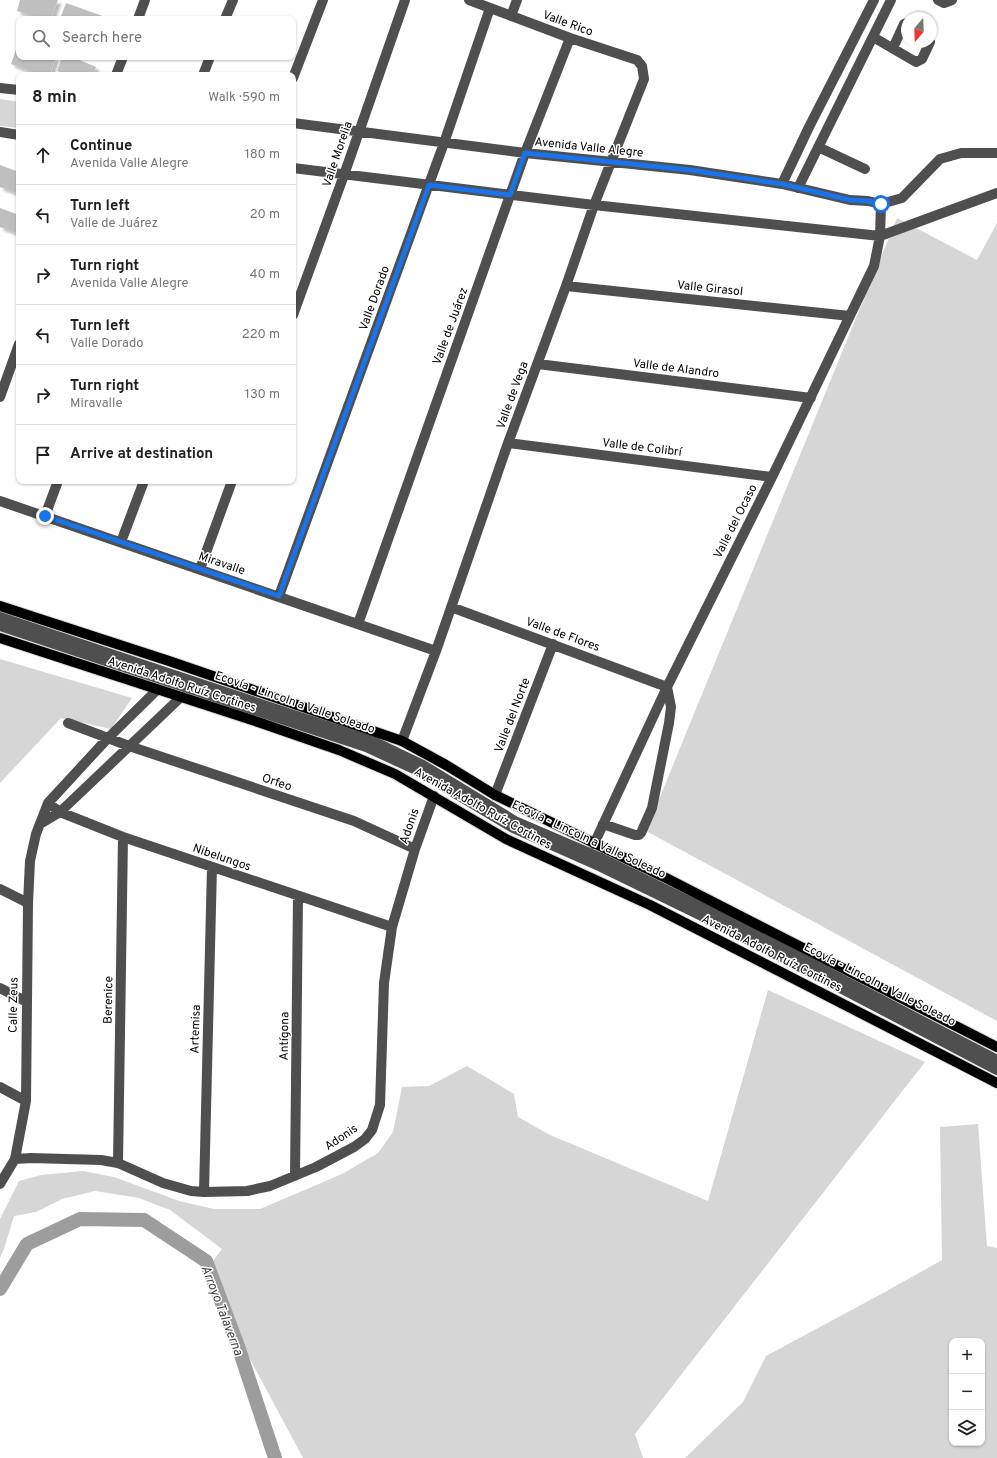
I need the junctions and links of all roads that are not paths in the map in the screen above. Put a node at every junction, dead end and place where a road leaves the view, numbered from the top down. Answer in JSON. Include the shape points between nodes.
{"nodes":[{"id":1,"x":145,"y":0,"type":"edge"},
{"id":2,"x":233,"y":0,"type":"edge"},
{"id":3,"x":323,"y":0,"type":"edge"},
{"id":4,"x":404,"y":0,"type":"edge"},
{"id":5,"x":469,"y":0,"type":"edge"},
{"id":6,"x":517,"y":0,"type":"edge"},
{"id":7,"x":874,"y":0,"type":"edge"},
{"id":8,"x":891,"y":0,"type":"edge"},
{"id":9,"x":938,"y":0,"type":"edge"},
{"id":10,"x":952,"y":0,"type":"edge"},
{"id":11,"x":490,"y":8,"type":"junction"},
{"id":12,"x":139,"y":16,"type":"edge"},
{"id":13,"x":227,"y":16,"type":"edge"},
{"id":14,"x":511,"y":16,"type":"junction"},
{"id":15,"x":901,"y":31,"type":"edge"},
{"id":16,"x":873,"y":37,"type":"junction"},
{"id":17,"x":570,"y":38,"type":"junction"},
{"id":18,"x":893,"y":48,"type":"junction"},
{"id":19,"x":928,"y":48,"type":"edge"},
{"id":20,"x":122,"y":60,"type":"edge"},
{"id":21,"x":209,"y":60,"type":"edge"},
{"id":22,"x":637,"y":60,"type":"joint"},
{"id":23,"x":117,"y":72,"type":"edge"},
{"id":24,"x":204,"y":72,"type":"edge"},
{"id":25,"x":295,"y":72,"type":"edge"},
{"id":26,"x":0,"y":88,"type":"edge"},
{"id":27,"x":16,"y":90,"type":"edge"},
{"id":28,"x":296,"y":123,"type":"edge"},
{"id":29,"x":0,"y":132,"type":"edge"},
{"id":30,"x":359,"y":132,"type":"junction"},
{"id":31,"x":16,"y":135,"type":"edge"},
{"id":32,"x":444,"y":143,"type":"junction"},
{"id":33,"x":818,"y":147,"type":"junction"},
{"id":34,"x":525,"y":153,"type":"junction"},
{"id":35,"x":997,"y":153,"type":"edge"},
{"id":36,"x":611,"y":162,"type":"junction"},
{"id":37,"x":296,"y":168,"type":"edge"},
{"id":38,"x":865,"y":169,"type":"dead end"},
{"id":39,"x":344,"y":175,"type":"junction"},
{"id":40,"x":782,"y":184,"type":"junction"},
{"id":41,"x":429,"y":185,"type":"junction"},
{"id":42,"x":798,"y":188,"type":"junction"},
{"id":43,"x":997,"y":193,"type":"edge"},
{"id":44,"x":510,"y":195,"type":"junction"},
{"id":45,"x":881,"y":204,"type":"junction"},
{"id":46,"x":594,"y":205,"type":"junction"},
{"id":47,"x":880,"y":236,"type":"junction"},
{"id":48,"x":566,"y":286,"type":"junction"},
{"id":49,"x":296,"y":307,"type":"edge"},
{"id":50,"x":850,"y":316,"type":"junction"},
{"id":51,"x":16,"y":352,"type":"edge"},
{"id":52,"x":538,"y":364,"type":"junction"},
{"id":53,"x":0,"y":397,"type":"edge"},
{"id":54,"x":811,"y":398,"type":"junction"},
{"id":55,"x":508,"y":443,"type":"junction"},
{"id":56,"x":772,"y":477,"type":"junction"},
{"id":57,"x":57,"y":484,"type":"edge"},
{"id":58,"x":143,"y":484,"type":"edge"},
{"id":59,"x":231,"y":484,"type":"edge"},
{"id":60,"x":0,"y":501,"type":"edge"},
{"id":61,"x":45,"y":516,"type":"junction"},
{"id":62,"x":121,"y":542,"type":"junction"},
{"id":63,"x":200,"y":569,"type":"junction"},
{"id":64,"x":279,"y":596,"type":"junction"},
{"id":65,"x":0,"y":606,"type":"edge"},
{"id":66,"x":451,"y":607,"type":"junction"},
{"id":67,"x":0,"y":617,"type":"edge"},
{"id":68,"x":358,"y":624,"type":"junction"},
{"id":69,"x":0,"y":626,"type":"edge"},
{"id":70,"x":0,"y":638,"type":"edge"},
{"id":71,"x":553,"y":644,"type":"junction"},
{"id":72,"x":436,"y":651,"type":"junction"},
{"id":73,"x":667,"y":687,"type":"junction"},
{"id":74,"x":157,"y":690,"type":"junction"},
{"id":75,"x":181,"y":697,"type":"junction"},
{"id":76,"x":68,"y":723,"type":"dead end"},
{"id":77,"x":107,"y":739,"type":"junction"},
{"id":78,"x":402,"y":741,"type":"junction"},
{"id":79,"x":129,"y":746,"type":"junction"},
{"id":80,"x":495,"y":795,"type":"junction"},
{"id":81,"x":434,"y":796,"type":"junction"},
{"id":82,"x":48,"y":803,"type":"junction"},
{"id":83,"x":60,"y":812,"type":"junction"},
{"id":84,"x":40,"y":824,"type":"junction"},
{"id":85,"x":603,"y":824,"type":"junction"},
{"id":86,"x":123,"y":837,"type":"junction"},
{"id":87,"x":594,"y":844,"type":"junction"},
{"id":88,"x":415,"y":849,"type":"junction"},
{"id":89,"x":212,"y":867,"type":"junction"},
{"id":90,"x":0,"y":889,"type":"edge"},
{"id":91,"x":298,"y":896,"type":"junction"},
{"id":92,"x":28,"y":903,"type":"junction"},
{"id":93,"x":392,"y":927,"type":"junction"},
{"id":94,"x":0,"y":988,"type":"edge"},
{"id":95,"x":27,"y":1002,"type":"junction"},
{"id":96,"x":997,"y":1048,"type":"edge"},
{"id":97,"x":997,"y":1060,"type":"edge"},
{"id":98,"x":997,"y":1070,"type":"edge"},
{"id":99,"x":997,"y":1083,"type":"edge"},
{"id":100,"x":0,"y":1088,"type":"edge"},
{"id":101,"x":26,"y":1101,"type":"junction"},
{"id":102,"x":15,"y":1159,"type":"junction"},
{"id":103,"x":118,"y":1163,"type":"junction"},
{"id":104,"x":295,"y":1176,"type":"junction"},
{"id":105,"x":0,"y":1184,"type":"edge"},
{"id":106,"x":204,"y":1192,"type":"junction"}],
"edges":[{"from":1,"to":12,"type":"street"},
{"from":2,"to":13,"type":"street"},
{"from":3,"to":25,"type":"street"},
{"from":4,"to":30,"type":"street","name":"Valle Morelia"},
{"from":5,"to":11,"type":"street","name":"Valle Rico"},
{"from":6,"to":14,"type":"street"},
{"from":7,"to":40,"type":"street"},
{"from":8,"to":16,"type":"street"},
{"from":9,"to":10,"type":"street","via":[[944,3]]},
{"from":11,"to":14,"type":"street","name":"Valle Rico"},
{"from":11,"to":32,"type":"street","name":"Valle Dorado"},
{"from":14,"to":17,"type":"street","name":"Valle Rico"},
{"from":15,"to":18,"type":"street"},
{"from":16,"to":18,"type":"street"},
{"from":16,"to":33,"type":"street"},
{"from":17,"to":22,"type":"street","name":"Valle Rico"},
{"from":17,"to":34,"type":"street","name":"Valle de Juárez"},
{"from":18,"to":19,"type":"street","via":[[916,62],[922,59]]},
{"from":20,"to":23,"type":"street"},
{"from":21,"to":24,"type":"street"},
{"from":22,"to":36,"type":"street","name":"Valle de Vega","via":[[642,66],[644,79]]},
{"from":26,"to":27,"type":"street"},
{"from":28,"to":30,"type":"street","name":"Avenida Valle Alegre"},
{"from":29,"to":31,"type":"street"},
{"from":30,"to":32,"type":"street","name":"Avenida Valle Alegre"},
{"from":30,"to":39,"type":"street","name":"Valle Morelia"},
{"from":32,"to":34,"type":"street","name":"Avenida Valle Alegre"},
{"from":32,"to":41,"type":"street","name":"Valle Dorado"},
{"from":33,"to":38,"type":"street"},
{"from":33,"to":42,"type":"street"},
{"from":34,"to":36,"type":"street","name":"Avenida Valle Alegre"},
{"from":34,"to":44,"type":"street","name":"Valle de Juárez"},
{"from":35,"to":45,"type":"street","via":[[961,153],[940,159],[902,198]]},
{"from":36,"to":40,"type":"street","name":"Avenida Valle Alegre","via":[[690,170]]},
{"from":36,"to":46,"type":"street","name":"Valle de Vega"},
{"from":37,"to":39,"type":"street"},
{"from":39,"to":41,"type":"street"},
{"from":39,"to":49,"type":"street","name":"Valle Morelia"},
{"from":40,"to":42,"type":"street","name":"Avenida Valle Alegre"},
{"from":41,"to":44,"type":"street"},
{"from":41,"to":64,"type":"street","name":"Valle Dorado"},
{"from":42,"to":45,"type":"street","name":"Avenida Valle Alegre"},
{"from":43,"to":47,"type":"street"},
{"from":44,"to":46,"type":"street"},
{"from":44,"to":68,"type":"street","name":"Valle de Juárez"},
{"from":45,"to":47,"type":"street","name":"Valle del Ocaso"},
{"from":46,"to":47,"type":"street"},
{"from":46,"to":48,"type":"street","name":"Valle de Vega"},
{"from":47,"to":50,"type":"street","name":"Valle del Ocaso","via":[[874,266]]},
{"from":48,"to":50,"type":"street","name":"Valle Girasol"},
{"from":48,"to":52,"type":"street","name":"Valle de Vega"},
{"from":50,"to":54,"type":"street","name":"Valle del Ocaso"},
{"from":51,"to":53,"type":"street"},
{"from":52,"to":54,"type":"street","name":"Valle de Alandro"},
{"from":52,"to":55,"type":"street","name":"Valle de Vega"},
{"from":54,"to":56,"type":"street","name":"Valle del Ocaso"},
{"from":55,"to":56,"type":"street","name":"Valle de Colibrí"},
{"from":55,"to":66,"type":"street","name":"Valle de Vega"},
{"from":56,"to":73,"type":"street","name":"Valle del Ocaso"},
{"from":57,"to":61,"type":"street"},
{"from":58,"to":62,"type":"street"},
{"from":59,"to":63,"type":"street"},
{"from":60,"to":61,"type":"street","name":"Miravalle"},
{"from":61,"to":62,"type":"street","name":"Miravalle"},
{"from":62,"to":63,"type":"street","name":"Miravalle"},
{"from":63,"to":64,"type":"street","name":"Miravalle"},
{"from":64,"to":68,"type":"street","name":"Miravalle"},
{"from":65,"to":78,"type":"main road","name":"Avenida Adolfo Ruíz Cortines"},
{"from":66,"to":71,"type":"street","name":"Valle de Flores"},
{"from":66,"to":72,"type":"street","name":"Valle de Vega"},
{"from":67,"to":97,"type":"street","name":"Ecovía - Lincoln a Valle Soleado","via":[[375,742],[423,765],[515,821],[599,857],[719,916]]},
{"from":68,"to":72,"type":"street","name":"Miravalle"},
{"from":69,"to":98,"type":"street","via":[[366,747],[416,770],[513,828],[714,922]]},
{"from":70,"to":74,"type":"main road","name":"Avenida Adolfo Ruíz Cortines"},
{"from":71,"to":73,"type":"street","name":"Valle de Flores"},
{"from":71,"to":80,"type":"street","name":"Valle del Norte"},
{"from":72,"to":78,"type":"street","name":"Valle de Vega"},
{"from":73,"to":85,"type":"street","name":"Valle del Ocaso"},
{"from":73,"to":85,"type":"street","via":[[671,707],[669,723],[652,808],[641,833],[635,835]]},
{"from":74,"to":75,"type":"main road","name":"Avenida Adolfo Ruíz Cortines"},
{"from":74,"to":77,"type":"street","name":"Calle Zeus"},
{"from":75,"to":79,"type":"street"},
{"from":75,"to":81,"type":"main road","name":"Avenida Adolfo Ruíz Cortines","via":[[339,750],[394,774]]},
{"from":76,"to":77,"type":"street","name":"Orfeo"},
{"from":77,"to":79,"type":"street","name":"Orfeo"},
{"from":77,"to":82,"type":"street","name":"Calle Zeus"},
{"from":78,"to":80,"type":"main road","name":"Avenida Adolfo Ruíz Cortines"},
{"from":79,"to":83,"type":"street"},
{"from":79,"to":88,"type":"street","name":"Orfeo","via":[[354,821]]},
{"from":80,"to":87,"type":"main road","name":"Avenida Adolfo Ruíz Cortines"},
{"from":81,"to":88,"type":"street","name":"Adonis"},
{"from":81,"to":99,"type":"main road","name":"Avenida Adolfo Ruíz Cortines","via":[[506,839],[650,905]]},
{"from":82,"to":83,"type":"street","name":"Nibelungos"},
{"from":82,"to":84,"type":"street","name":"Calle Zeus"},
{"from":83,"to":84,"type":"street"},
{"from":83,"to":86,"type":"street","name":"Nibelungos"},
{"from":84,"to":92,"type":"street","name":"Calle Zeus","via":[[31,849]]},
{"from":85,"to":87,"type":"street","name":"Valle del Ocaso"},
{"from":86,"to":89,"type":"street","name":"Nibelungos"},
{"from":86,"to":103,"type":"street","name":"Berenice"},
{"from":87,"to":96,"type":"main road","name":"Avenida Adolfo Ruíz Cortines","via":[[668,879]]},
{"from":88,"to":93,"type":"street","name":"Adonis"},
{"from":89,"to":91,"type":"street","name":"Nibelungos"},
{"from":89,"to":106,"type":"street","name":"Artemisa"},
{"from":90,"to":92,"type":"street"},
{"from":91,"to":93,"type":"street","name":"Nibelungos"},
{"from":91,"to":104,"type":"street","name":"Antígona"},
{"from":92,"to":95,"type":"street","name":"Calle Zeus"},
{"from":93,"to":104,"type":"street","name":"Adonis","via":[[384,983],[380,1105],[372,1130],[354,1147]]},
{"from":94,"to":95,"type":"street"},
{"from":95,"to":101,"type":"street","name":"Calle Zeus"},
{"from":100,"to":101,"type":"street"},
{"from":101,"to":102,"type":"street","name":"Calle Zeus"},
{"from":102,"to":103,"type":"street","name":"Adonis","via":[[101,1160]]},
{"from":102,"to":105,"type":"street","name":"Calle Zeus"},
{"from":103,"to":106,"type":"street","name":"Adonis","via":[[163,1183],[185,1190]]},
{"from":104,"to":106,"type":"street","name":"Adonis","via":[[270,1186],[247,1191]]}]}
